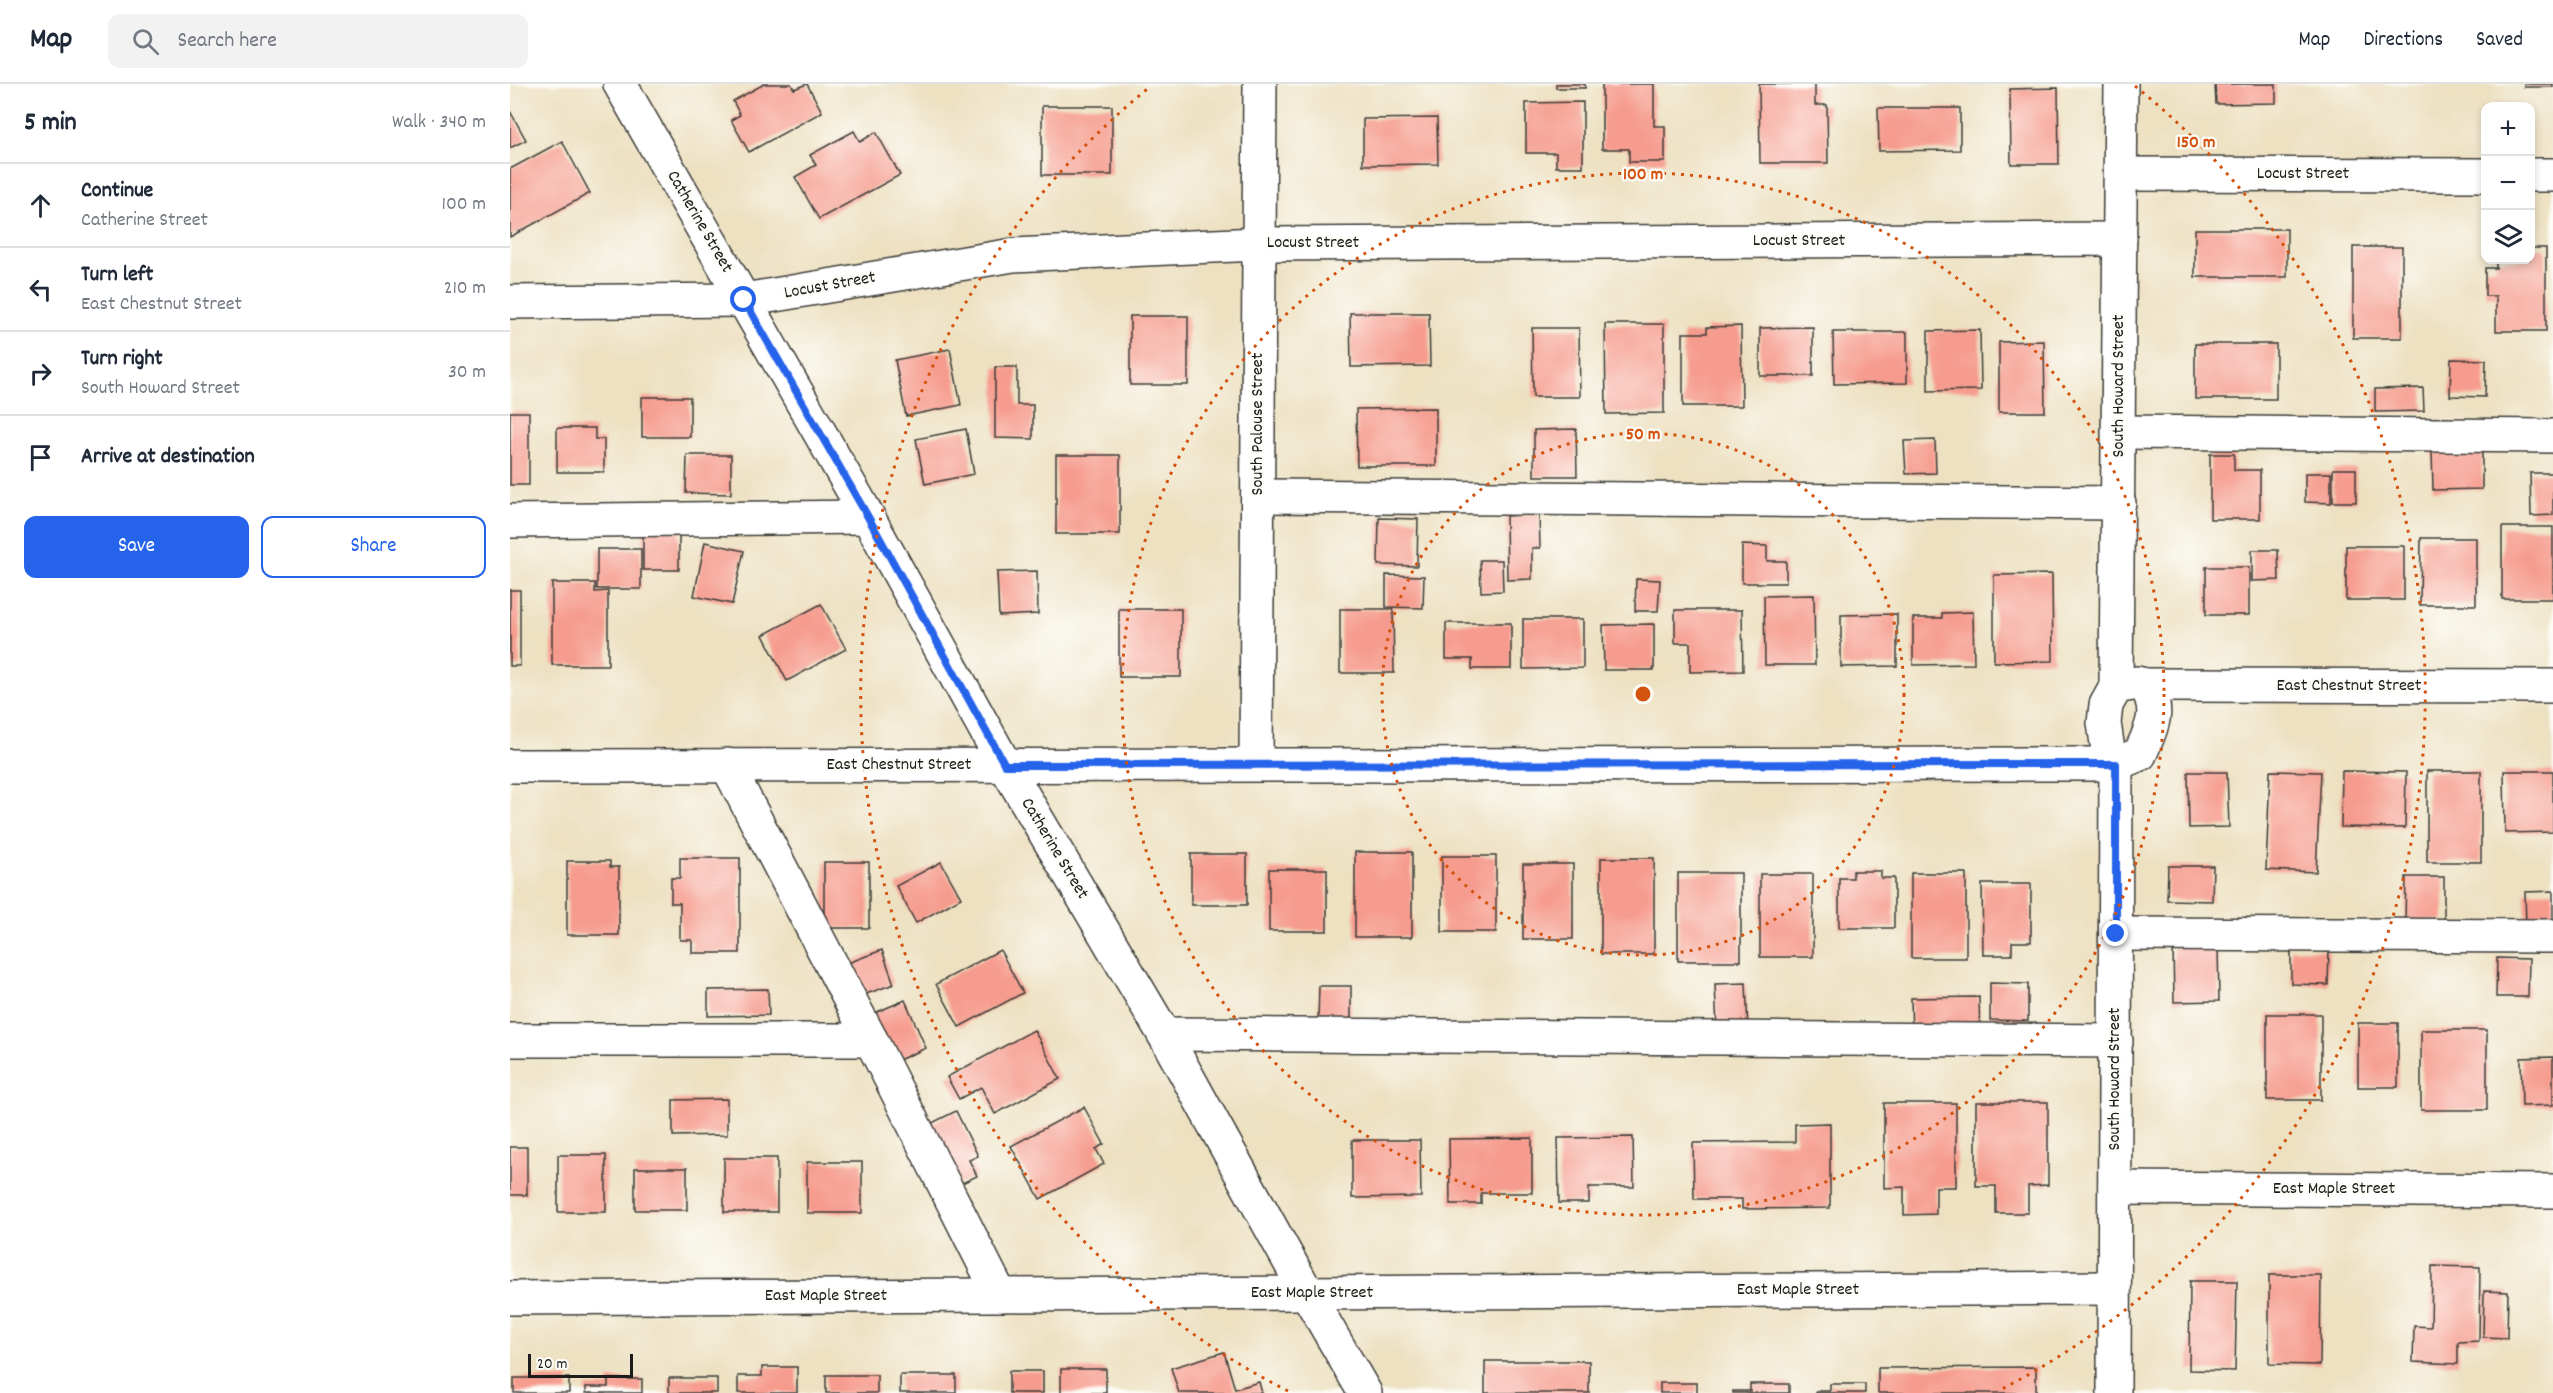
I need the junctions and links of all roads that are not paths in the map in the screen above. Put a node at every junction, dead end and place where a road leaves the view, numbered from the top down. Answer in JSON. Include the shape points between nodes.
{"nodes":[{"id":1,"x":620,"y":84,"type":"edge"},
{"id":2,"x":1260,"y":84,"type":"edge"},
{"id":3,"x":2121,"y":84,"type":"edge"},
{"id":4,"x":2121,"y":174,"type":"junction"},
{"id":5,"x":2481,"y":175,"type":"edge"},
{"id":6,"x":2535,"y":175,"type":"edge"},
{"id":7,"x":2553,"y":175,"type":"edge"},
{"id":8,"x":2120,"y":238,"type":"junction"},
{"id":9,"x":1258,"y":244,"type":"junction"},
{"id":10,"x":744,"y":300,"type":"junction"},
{"id":11,"x":510,"y":302,"type":"edge"},
{"id":12,"x":2119,"y":432,"type":"junction"},
{"id":13,"x":2553,"y":436,"type":"edge"},
{"id":14,"x":1258,"y":496,"type":"junction"},
{"id":15,"x":2119,"y":503,"type":"junction"},
{"id":16,"x":868,"y":517,"type":"junction"},
{"id":17,"x":510,"y":521,"type":"edge"},
{"id":18,"x":2133,"y":685,"type":"junction"},
{"id":19,"x":2553,"y":686,"type":"edge"},
{"id":20,"x":1256,"y":764,"type":"junction"},
{"id":21,"x":2116,"y":764,"type":"junction"},
{"id":22,"x":728,"y":765,"type":"junction"},
{"id":23,"x":1005,"y":765,"type":"junction"},
{"id":24,"x":510,"y":766,"type":"edge"},
{"id":25,"x":2116,"y":934,"type":"junction"},
{"id":26,"x":2553,"y":936,"type":"edge"},
{"id":27,"x":1164,"y":1034,"type":"junction"},
{"id":28,"x":510,"y":1040,"type":"edge"},
{"id":29,"x":871,"y":1040,"type":"junction"},
{"id":30,"x":2116,"y":1041,"type":"junction"},
{"id":31,"x":2115,"y":1188,"type":"junction"},
{"id":32,"x":2553,"y":1191,"type":"edge"},
{"id":33,"x":2114,"y":1288,"type":"junction"},
{"id":34,"x":1307,"y":1293,"type":"junction"},
{"id":35,"x":1000,"y":1295,"type":"junction"},
{"id":36,"x":510,"y":1298,"type":"edge"},
{"id":37,"x":1365,"y":1393,"type":"edge"},
{"id":38,"x":2114,"y":1393,"type":"edge"}],
"edges":[{"from":1,"to":10,"type":"street","name":"Catherine Street"},
{"from":2,"to":9,"type":"street","name":"South Palouse Street"},
{"from":3,"to":4,"type":"street","name":"South Howard Street"},
{"from":4,"to":5,"type":"street","name":"Locust Street"},
{"from":4,"to":8,"type":"street","name":"South Howard Street"},
{"from":6,"to":7,"type":"street"},
{"from":8,"to":9,"type":"street","name":"Locust Street"},
{"from":8,"to":12,"type":"street","name":"South Howard Street"},
{"from":9,"to":10,"type":"street","name":"Locust Street","via":[[1013,255]]},
{"from":9,"to":14,"type":"street","name":"South Palouse Street"},
{"from":10,"to":11,"type":"street","name":"Locust Street"},
{"from":10,"to":16,"type":"street","name":"Catherine Street"},
{"from":12,"to":13,"type":"street"},
{"from":12,"to":15,"type":"street","name":"South Howard Street"},
{"from":14,"to":15,"type":"street"},
{"from":14,"to":20,"type":"street","name":"South Palouse Street"},
{"from":15,"to":18,"type":"street","name":"South Howard Street","via":[[2118,619]]},
{"from":16,"to":17,"type":"street"},
{"from":16,"to":23,"type":"street","name":"Catherine Street"},
{"from":18,"to":19,"type":"street","name":"East Chestnut Street"},
{"from":18,"to":21,"type":"street","via":[[2106,705],[2104,723],[2109,757]]},
{"from":18,"to":21,"type":"street","via":[[2152,696],[2156,713],[2140,754]]},
{"from":20,"to":21,"type":"street","name":"East Chestnut Street"},
{"from":20,"to":23,"type":"street","name":"East Chestnut Street"},
{"from":21,"to":25,"type":"street","name":"South Howard Street"},
{"from":22,"to":23,"type":"street","name":"East Chestnut Street"},
{"from":22,"to":24,"type":"street","name":"East Chestnut Street"},
{"from":22,"to":29,"type":"street"},
{"from":23,"to":27,"type":"street","name":"Catherine Street"},
{"from":25,"to":26,"type":"street"},
{"from":25,"to":30,"type":"street","name":"South Howard Street"},
{"from":27,"to":30,"type":"street"},
{"from":27,"to":34,"type":"street","name":"Catherine Street"},
{"from":28,"to":29,"type":"street"},
{"from":29,"to":35,"type":"street"},
{"from":30,"to":31,"type":"street","name":"South Howard Street"},
{"from":31,"to":32,"type":"street","name":"East Maple Street"},
{"from":31,"to":33,"type":"street","name":"South Howard Street"},
{"from":33,"to":34,"type":"street","name":"East Maple Street"},
{"from":33,"to":38,"type":"street","name":"South Howard Street"},
{"from":34,"to":35,"type":"street","name":"East Maple Street"},
{"from":34,"to":37,"type":"street","name":"Catherine Street"},
{"from":35,"to":36,"type":"street","name":"East Maple Street"}]}
